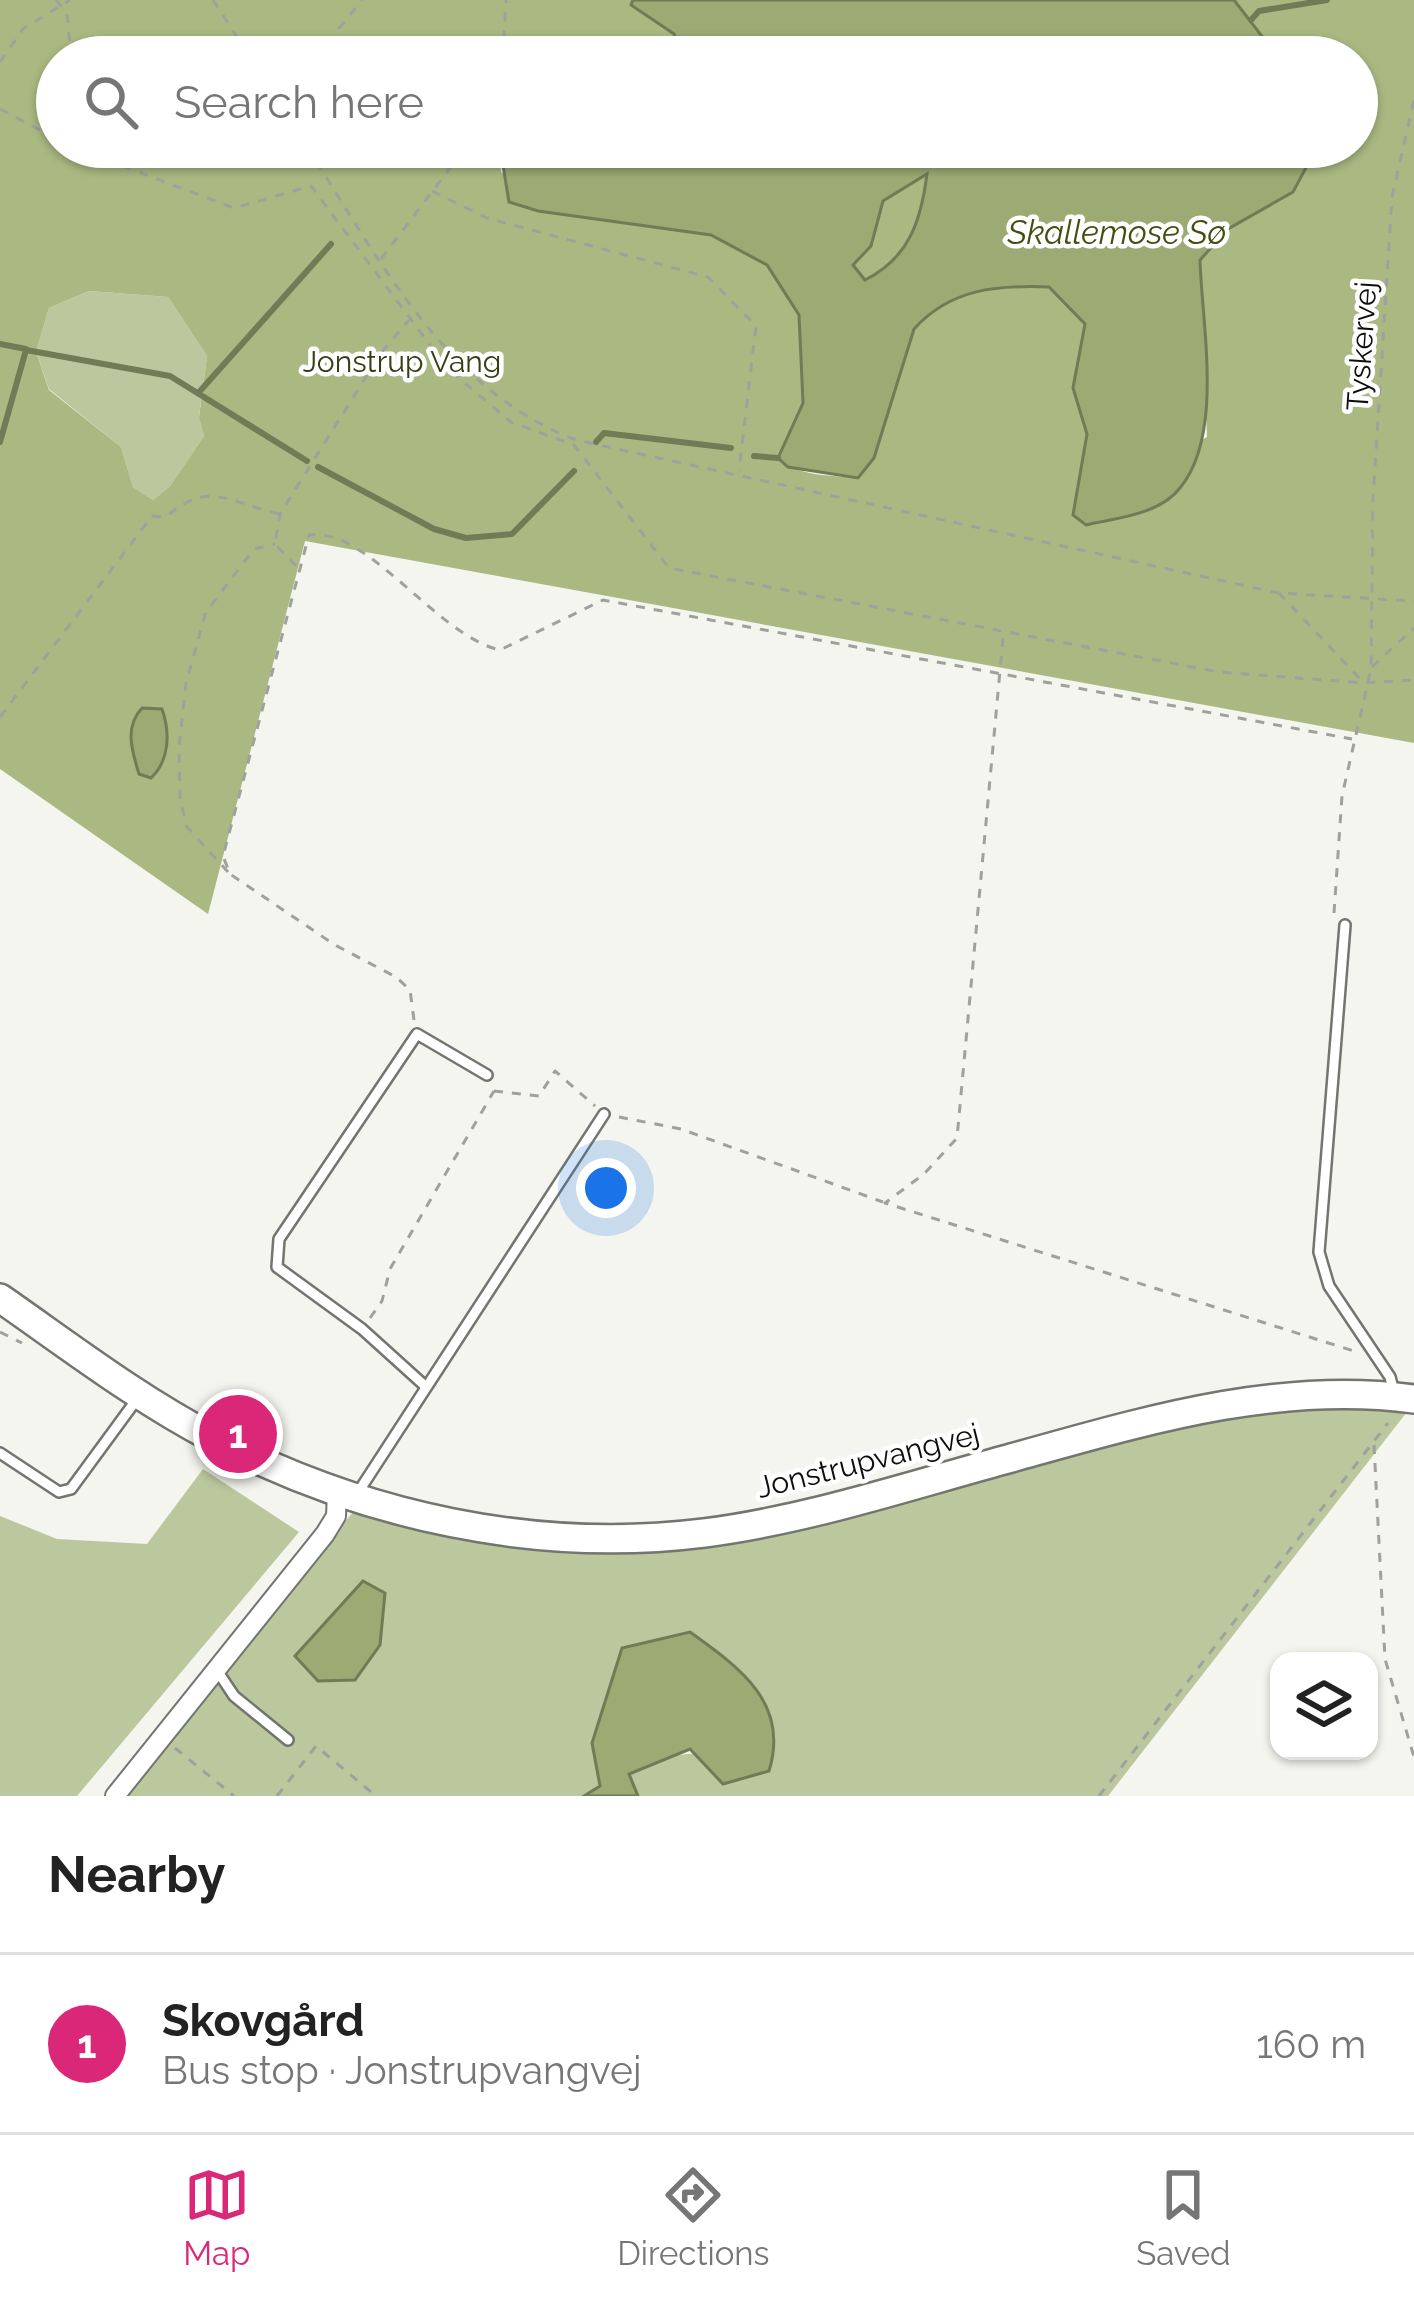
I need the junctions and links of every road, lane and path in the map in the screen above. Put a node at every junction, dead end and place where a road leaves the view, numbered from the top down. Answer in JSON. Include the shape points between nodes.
{"nodes":[{"id":1,"x":56,"y":0,"type":"edge"},
{"id":2,"x":70,"y":0,"type":"edge"},
{"id":3,"x":213,"y":0,"type":"edge"},
{"id":4,"x":362,"y":0,"type":"edge"},
{"id":5,"x":506,"y":0,"type":"edge"},
{"id":6,"x":62,"y":5,"type":"junction"},
{"id":7,"x":67,"y":36,"type":"edge"},
{"id":8,"x":236,"y":36,"type":"edge"},
{"id":9,"x":333,"y":36,"type":"edge"},
{"id":10,"x":504,"y":36,"type":"edge"},
{"id":11,"x":0,"y":62,"type":"edge"},
{"id":12,"x":1414,"y":100,"type":"edge"},
{"id":13,"x":0,"y":109,"type":"edge"},
{"id":14,"x":36,"y":128,"type":"edge"},
{"id":15,"x":128,"y":168,"type":"edge"},
{"id":16,"x":321,"y":168,"type":"edge"},
{"id":17,"x":450,"y":168,"type":"edge"},
{"id":18,"x":432,"y":191,"type":"junction"},
{"id":19,"x":380,"y":260,"type":"junction"},
{"id":20,"x":410,"y":318,"type":"junction"},
{"id":21,"x":739,"y":473,"type":"junction"},
{"id":22,"x":280,"y":514,"type":"junction"},
{"id":23,"x":275,"y":544,"type":"junction"},
{"id":24,"x":298,"y":567,"type":"junction"},
{"id":25,"x":1278,"y":592,"type":"junction"},
{"id":26,"x":1372,"y":598,"type":"junction"},
{"id":27,"x":1414,"y":601,"type":"edge"},
{"id":28,"x":1414,"y":628,"type":"edge"},
{"id":29,"x":1004,"y":635,"type":"junction"},
{"id":30,"x":1371,"y":669,"type":"junction"},
{"id":31,"x":1000,"y":675,"type":"junction"},
{"id":32,"x":1414,"y":680,"type":"edge"},
{"id":33,"x":1364,"y":683,"type":"junction"},
{"id":34,"x":0,"y":717,"type":"edge"},
{"id":35,"x":1352,"y":739,"type":"junction"},
{"id":36,"x":230,"y":874,"type":"junction"},
{"id":37,"x":1345,"y":925,"type":"joint"},
{"id":38,"x":417,"y":1034,"type":"junction"},
{"id":39,"x":487,"y":1075,"type":"joint"},
{"id":40,"x":494,"y":1091,"type":"junction"},
{"id":41,"x":604,"y":1114,"type":"junction"},
{"id":42,"x":885,"y":1202,"type":"junction"},
{"id":43,"x":0,"y":1298,"type":"edge"},
{"id":44,"x":362,"y":1329,"type":"junction"},
{"id":45,"x":0,"y":1332,"type":"edge"},
{"id":46,"x":21,"y":1343,"type":"dead end"},
{"id":47,"x":1376,"y":1358,"type":"junction"},
{"id":48,"x":424,"y":1385,"type":"junction"},
{"id":49,"x":140,"y":1394,"type":"junction"},
{"id":50,"x":1405,"y":1398,"type":"edge"},
{"id":51,"x":1374,"y":1418,"type":"dead end"},
{"id":52,"x":1374,"y":1444,"type":"junction"},
{"id":53,"x":0,"y":1453,"type":"edge"},
{"id":54,"x":346,"y":1496,"type":"junction"},
{"id":55,"x":216,"y":1669,"type":"junction"},
{"id":56,"x":161,"y":1738,"type":"junction"},
{"id":57,"x":288,"y":1740,"type":"dead end"},
{"id":58,"x":1414,"y":1757,"type":"edge"},
{"id":59,"x":115,"y":1796,"type":"edge"},
{"id":60,"x":234,"y":1796,"type":"edge"},
{"id":61,"x":278,"y":1796,"type":"edge"},
{"id":62,"x":376,"y":1796,"type":"edge"},
{"id":63,"x":1099,"y":1796,"type":"edge"}],
"edges":[{"from":1,"to":6,"type":"path"},
{"from":2,"to":6,"type":"path"},
{"from":3,"to":8,"type":"path"},
{"from":4,"to":9,"type":"path"},
{"from":5,"to":10,"type":"path"},
{"from":6,"to":7,"type":"path"},
{"from":6,"to":11,"type":"path","via":[[23,28]]},
{"from":12,"to":26,"type":"path","name":"Tyskervej","via":[[1393,197]]},
{"from":13,"to":14,"type":"path"},
{"from":15,"to":20,"type":"path","via":[[234,208],[311,186]]},
{"from":16,"to":19,"type":"path"},
{"from":17,"to":18,"type":"path"},
{"from":18,"to":19,"type":"path"},
{"from":18,"to":21,"type":"path","via":[[487,218],[708,278],[756,326]]},
{"from":19,"to":21,"type":"path","via":[[441,344],[504,406],[577,440]]},
{"from":20,"to":22,"type":"path"},
{"from":20,"to":29,"type":"path","via":[[448,369],[511,422],[574,445],[669,568]]},
{"from":21,"to":25,"type":"path"},
{"from":22,"to":23,"type":"path"},
{"from":22,"to":34,"type":"path","via":[[202,494],[166,517],[152,516]]},
{"from":23,"to":24,"type":"path"},
{"from":23,"to":36,"type":"path","via":[[254,549],[215,598],[186,683],[180,799],[187,827]]},
{"from":24,"to":31,"type":"path","via":[[309,535],[339,540],[461,635],[500,650],[603,600]]},
{"from":24,"to":36,"type":"path","via":[[223,856]]},
{"from":25,"to":26,"type":"path"},
{"from":25,"to":33,"type":"path"},
{"from":26,"to":27,"type":"path"},
{"from":26,"to":30,"type":"path","name":"Tyskervej"},
{"from":28,"to":30,"type":"path"},
{"from":29,"to":31,"type":"path"},
{"from":29,"to":33,"type":"path","via":[[1219,672]]},
{"from":30,"to":33,"type":"path"},
{"from":31,"to":35,"type":"path"},
{"from":31,"to":42,"type":"path","via":[[957,1138]]},
{"from":32,"to":33,"type":"path"},
{"from":33,"to":35,"type":"path"},
{"from":35,"to":37,"type":"path","via":[[1336,855],[1334,915]]},
{"from":36,"to":38,"type":"path","via":[[334,945],[396,976],[410,990]]},
{"from":37,"to":47,"type":"lane","via":[[1319,1252],[1336,1299]]},
{"from":38,"to":39,"type":"lane"},
{"from":38,"to":44,"type":"lane","via":[[279,1239],[277,1267]]},
{"from":39,"to":40,"type":"path"},
{"from":40,"to":41,"type":"path","via":[[539,1096],[555,1071]]},
{"from":40,"to":44,"type":"path"},
{"from":41,"to":42,"type":"path","via":[[681,1129]]},
{"from":41,"to":48,"type":"lane"},
{"from":42,"to":47,"type":"path"},
{"from":43,"to":49,"type":"street","name":"Jonstrupvangvej"},
{"from":44,"to":48,"type":"lane"},
{"from":45,"to":46,"type":"path"},
{"from":47,"to":50,"type":"lane"},
{"from":48,"to":54,"type":"lane"},
{"from":49,"to":53,"type":"lane","via":[[70,1489],[59,1492]]},
{"from":49,"to":54,"type":"street","name":"Jonstrupvangvej","via":[[210,1436]]},
{"from":50,"to":54,"type":"street","name":"Jonstrupvangvej","via":[[1320,1394],[1156,1418],[850,1502],[703,1533],[553,1537],[465,1526]]},
{"from":51,"to":52,"type":"path","via":[[1390,1418]]},
{"from":52,"to":58,"type":"path","via":[[1385,1659]]},
{"from":52,"to":63,"type":"path"},
{"from":54,"to":55,"type":"street","via":[[325,1534]]},
{"from":55,"to":56,"type":"street"},
{"from":55,"to":57,"type":"lane","via":[[234,1696]]},
{"from":56,"to":59,"type":"street"},
{"from":56,"to":60,"type":"path"},
{"from":61,"to":62,"type":"path","via":[[316,1746]]}]}
